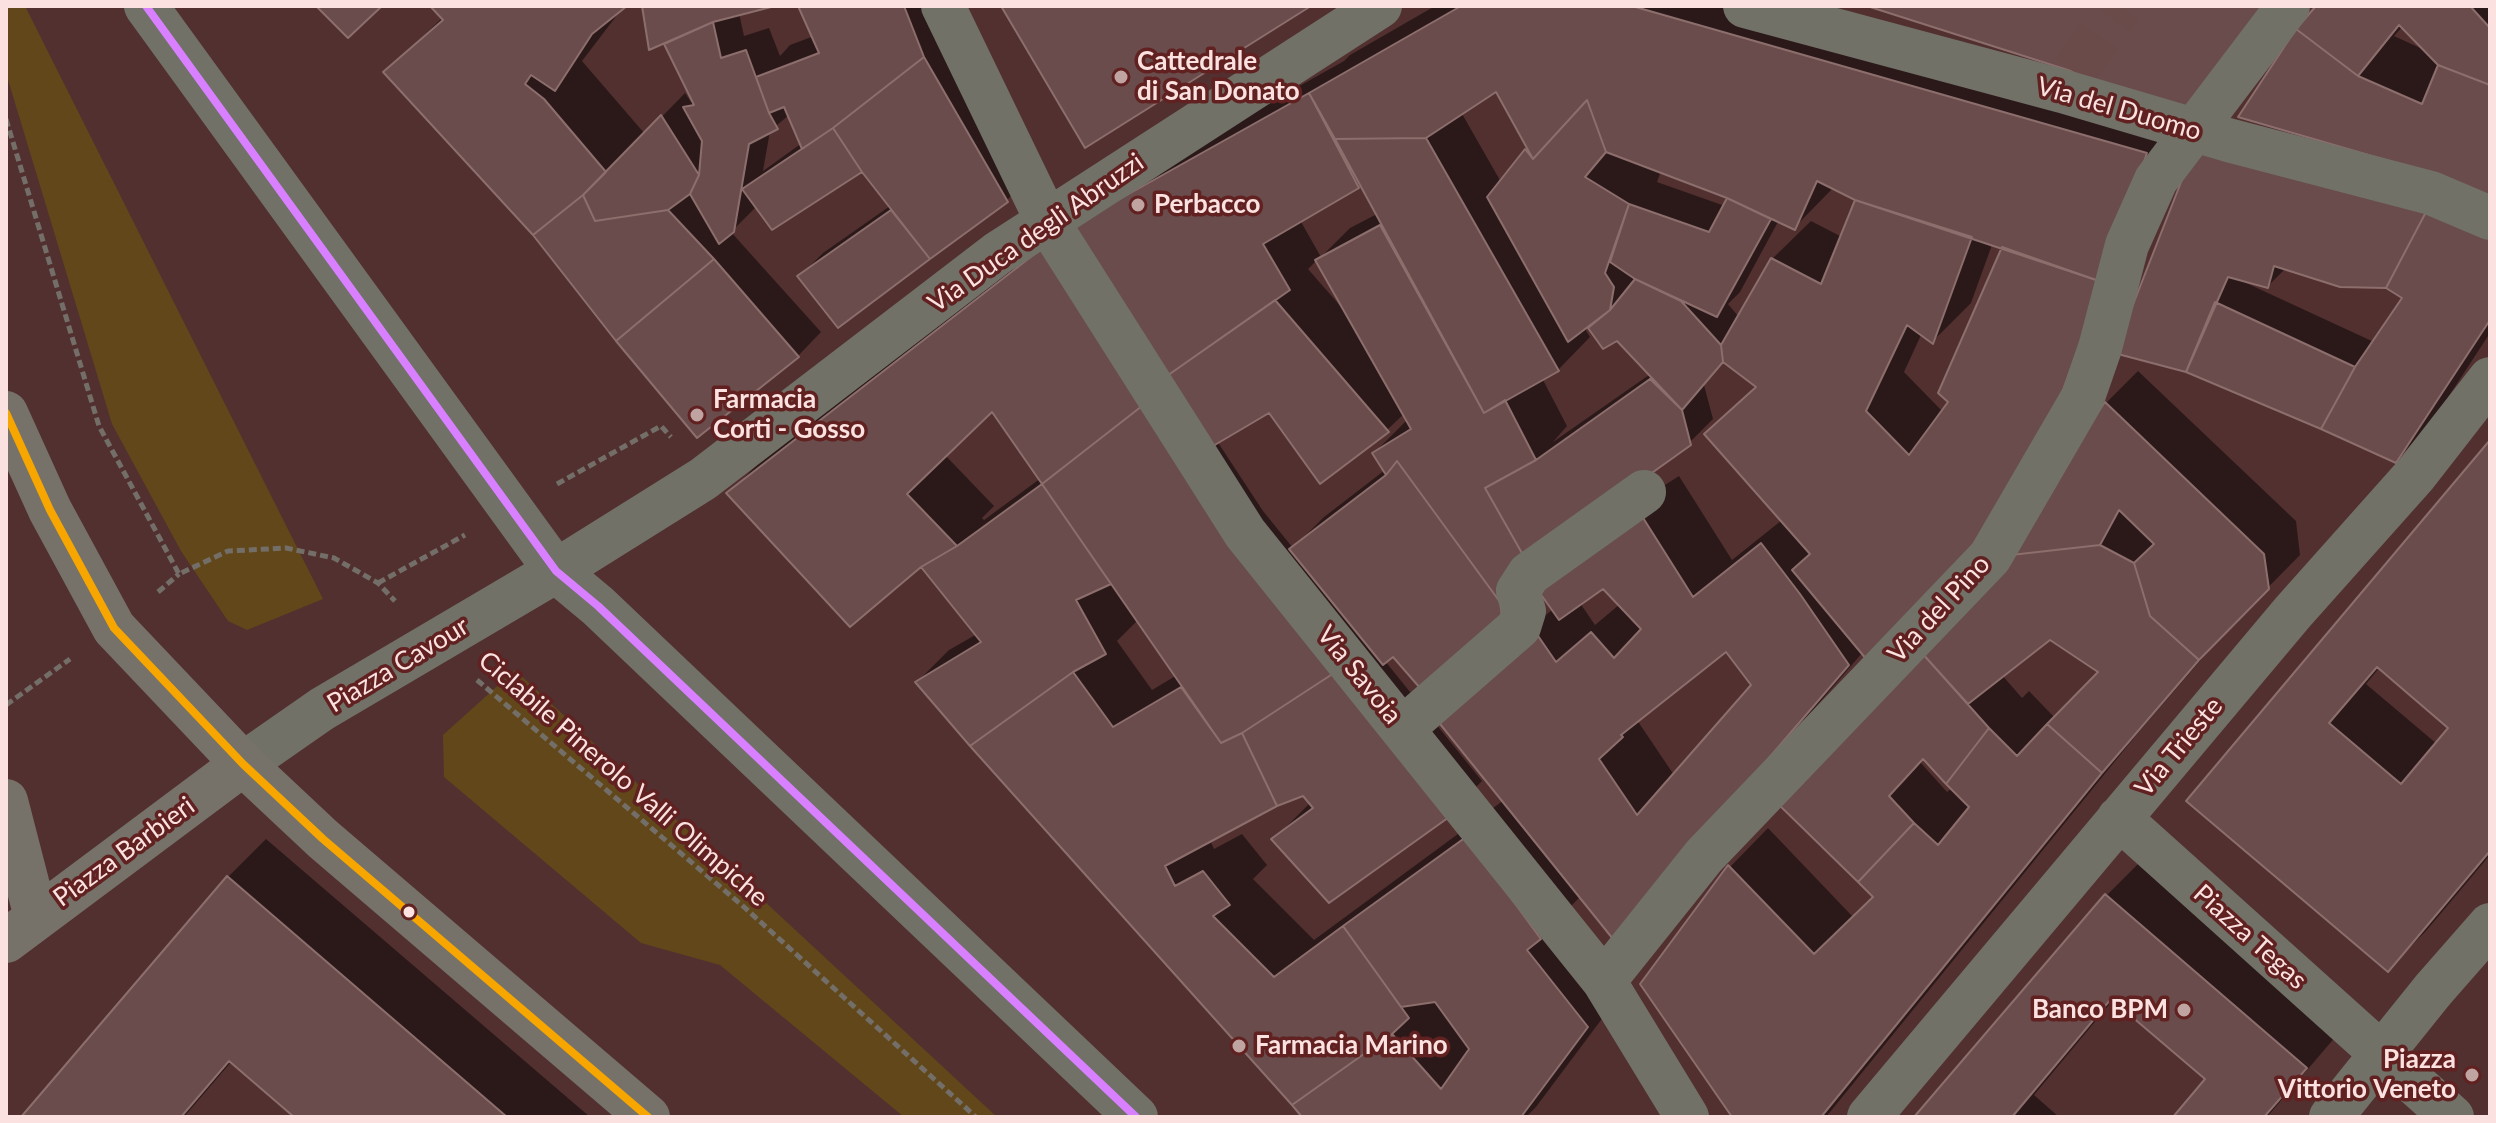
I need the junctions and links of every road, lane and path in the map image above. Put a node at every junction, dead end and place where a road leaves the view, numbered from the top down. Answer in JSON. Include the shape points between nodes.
{"nodes":[{"id":1,"x":146,"y":6,"type":"edge"},
{"id":2,"x":943,"y":6,"type":"edge"},
{"id":3,"x":1380,"y":6,"type":"edge"},
{"id":4,"x":1745,"y":6,"type":"edge"},
{"id":5,"x":2288,"y":6,"type":"edge"},
{"id":6,"x":6,"y":119,"type":"edge"},
{"id":7,"x":2192,"y":130,"type":"junction"},
{"id":8,"x":2490,"y":218,"type":"edge"},
{"id":9,"x":1047,"y":221,"type":"junction"},
{"id":10,"x":2490,"y":379,"type":"edge"},
{"id":11,"x":6,"y":413,"type":"edge"},
{"id":12,"x":703,"y":479,"type":"joint"},
{"id":13,"x":1644,"y":492,"type":"dead end"},
{"id":14,"x":556,"y":571,"type":"junction"},
{"id":15,"x":434,"y":643,"type":"junction"},
{"id":16,"x":1402,"y":729,"type":"junction"},
{"id":17,"x":243,"y":764,"type":"junction"},
{"id":18,"x":6,"y":801,"type":"edge"},
{"id":19,"x":2119,"y":818,"type":"junction"},
{"id":20,"x":2490,"y":925,"type":"edge"},
{"id":21,"x":21,"y":929,"type":"edge"},
{"id":22,"x":1604,"y":981,"type":"junction"},
{"id":23,"x":2383,"y":1054,"type":"junction"},
{"id":24,"x":648,"y":1117,"type":"edge"},
{"id":25,"x":976,"y":1117,"type":"edge"},
{"id":26,"x":1136,"y":1117,"type":"edge"},
{"id":27,"x":1687,"y":1117,"type":"edge"},
{"id":28,"x":1869,"y":1117,"type":"edge"},
{"id":29,"x":2331,"y":1117,"type":"edge"},
{"id":30,"x":2452,"y":1117,"type":"edge"}],
"edges":[{"from":1,"to":14,"type":"street"},
{"from":2,"to":9,"type":"street","name":"Via Savoia"},
{"from":3,"to":9,"type":"street","name":"Via Duca degli Abruzzi"},
{"from":4,"to":7,"type":"street","name":"Via del Duomo","via":[[2068,82]]},
{"from":5,"to":7,"type":"street","name":"Via del Pino"},
{"from":6,"to":15,"type":"path","name":"Ciclabile Pinerolo Valli Olimpiche","via":[[99,426],[179,574],[228,551],[286,548],[334,558],[378,583]]},
{"from":7,"to":8,"type":"street","name":"Via del Duomo","via":[[2431,193]]},
{"from":7,"to":22,"type":"street","name":"Via del Pino","via":[[2156,180],[2127,245],[2083,397],[1990,557],[1704,856]]},
{"from":9,"to":12,"type":"street","name":"Via Duca degli Abruzzi"},
{"from":9,"to":16,"type":"street","name":"Via Savoia","via":[[1245,533]]},
{"from":10,"to":19,"type":"street","name":"Via Trieste","via":[[2416,474]]},
{"from":11,"to":17,"type":"main road","via":[[50,510],[114,628]]},
{"from":12,"to":14,"type":"street","name":"Piazza Cavour"},
{"from":13,"to":16,"type":"street","via":[[1529,574],[1518,591],[1524,611],[1519,627]]},
{"from":14,"to":15,"type":"street","name":"Piazza Cavour"},
{"from":14,"to":26,"type":"street"},
{"from":15,"to":17,"type":"street","name":"Piazza Cavour","via":[[322,709]]},
{"from":15,"to":25,"type":"path","name":"Ciclabile Pinerolo Valli Olimpiche","via":[[744,907]]},
{"from":16,"to":22,"type":"street","name":"Via Savoia"},
{"from":17,"to":21,"type":"main road","name":"Piazza Barbieri"},
{"from":17,"to":24,"type":"main road"},
{"from":18,"to":21,"type":"main road"},
{"from":19,"to":23,"type":"street","name":"Piazza Tegas"},
{"from":19,"to":28,"type":"street","name":"Via Trieste"},
{"from":20,"to":23,"type":"street"},
{"from":22,"to":27,"type":"street","name":"Via Savoia"},
{"from":23,"to":29,"type":"street"},
{"from":23,"to":30,"type":"street"}]}
